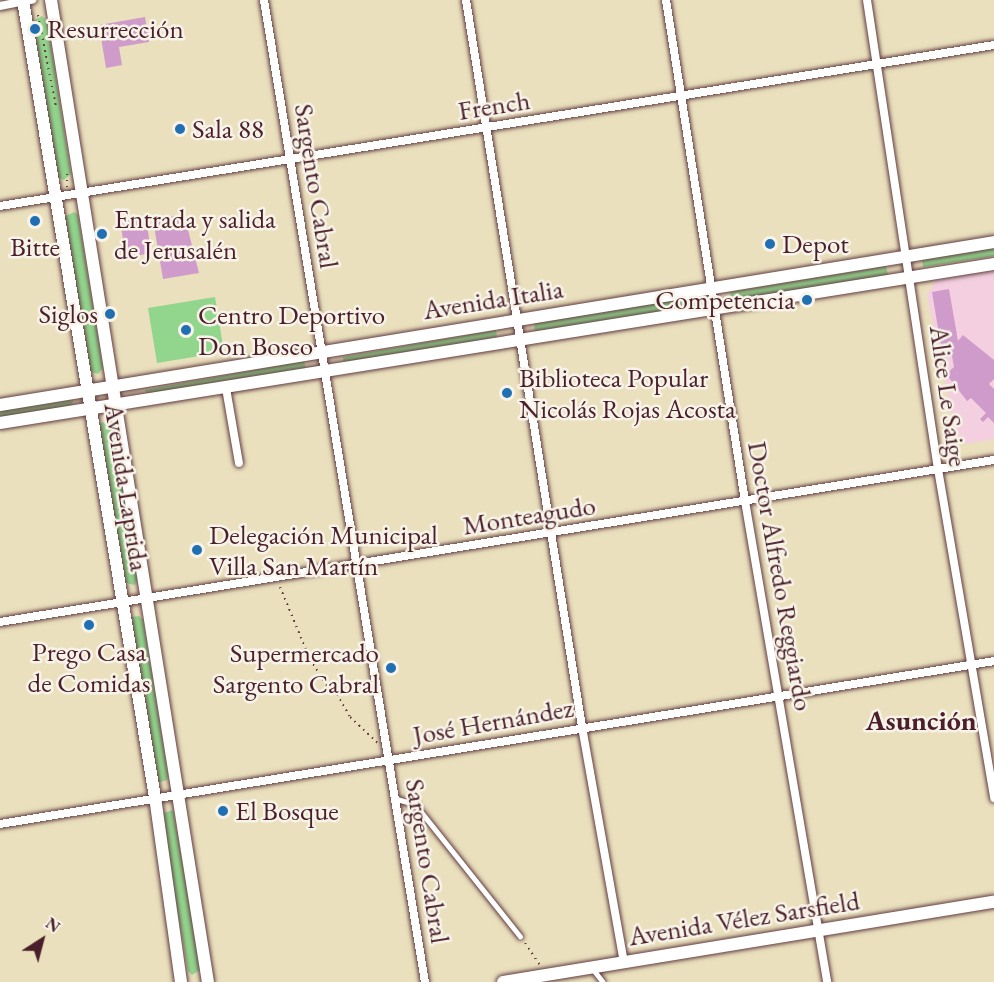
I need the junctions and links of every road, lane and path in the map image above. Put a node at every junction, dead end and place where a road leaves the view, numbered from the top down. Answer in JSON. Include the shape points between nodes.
{"nodes":[{"id":1,"x":51,"y":0,"type":"edge"},
{"id":2,"x":264,"y":0,"type":"edge"},
{"id":3,"x":466,"y":0,"type":"edge"},
{"id":4,"x":666,"y":0,"type":"edge"},
{"id":5,"x":867,"y":0,"type":"edge"},
{"id":6,"x":26,"y":1,"type":"edge"},
{"id":7,"x":0,"y":6,"type":"edge"},
{"id":8,"x":994,"y":45,"type":"edge"},
{"id":9,"x":879,"y":63,"type":"junction"},
{"id":10,"x":681,"y":96,"type":"junction"},
{"id":11,"x":488,"y":127,"type":"junction"},
{"id":12,"x":291,"y":159,"type":"junction"},
{"id":13,"x":80,"y":192,"type":"junction"},
{"id":14,"x":56,"y":197,"type":"junction"},
{"id":15,"x":0,"y":206,"type":"edge"},
{"id":16,"x":994,"y":242,"type":"edge"},
{"id":17,"x":907,"y":257,"type":"junction"},
{"id":18,"x":994,"y":264,"type":"edge"},
{"id":19,"x":910,"y":279,"type":"junction"},
{"id":20,"x":710,"y":286,"type":"junction"},
{"id":21,"x":715,"y":309,"type":"junction"},
{"id":22,"x":517,"y":320,"type":"junction"},
{"id":23,"x":520,"y":340,"type":"junction"},
{"id":24,"x":323,"y":352,"type":"junction"},
{"id":25,"x":327,"y":370,"type":"junction"},
{"id":26,"x":226,"y":387,"type":"junction"},
{"id":27,"x":111,"y":388,"type":"junction"},
{"id":28,"x":88,"y":391,"type":"junction"},
{"id":29,"x":0,"y":405,"type":"edge"},
{"id":30,"x":115,"y":405,"type":"junction"},
{"id":31,"x":90,"y":408,"type":"junction"},
{"id":32,"x":0,"y":423,"type":"edge"},
{"id":33,"x":994,"y":460,"type":"edge"},
{"id":34,"x":239,"y":463,"type":"dead end"},
{"id":35,"x":938,"y":469,"type":"junction"},
{"id":36,"x":745,"y":501,"type":"junction"},
{"id":37,"x":552,"y":532,"type":"junction"},
{"id":38,"x":356,"y":565,"type":"junction"},
{"id":39,"x":280,"y":587,"type":"dead end"},
{"id":40,"x":145,"y":598,"type":"junction"},
{"id":41,"x":120,"y":602,"type":"junction"},
{"id":42,"x":0,"y":622,"type":"edge"},
{"id":43,"x":994,"y":661,"type":"edge"},
{"id":44,"x":972,"y":664,"type":"junction"},
{"id":45,"x":781,"y":696,"type":"junction"},
{"id":46,"x":582,"y":727,"type":"junction"},
{"id":47,"x":380,"y":744,"type":"dead end"},
{"id":48,"x":391,"y":759,"type":"junction"},
{"id":49,"x":178,"y":793,"type":"junction"},
{"id":50,"x":155,"y":797,"type":"junction"},
{"id":51,"x":994,"y":798,"type":"edge"},
{"id":52,"x":397,"y":799,"type":"junction"},
{"id":53,"x":0,"y":824,"type":"edge"},
{"id":54,"x":994,"y":902,"type":"edge"},
{"id":55,"x":819,"y":930,"type":"junction"},
{"id":56,"x":520,"y":936,"type":"joint"},
{"id":57,"x":624,"y":962,"type":"junction"},
{"id":58,"x":592,"y":967,"type":"junction"},
{"id":59,"x":549,"y":977,"type":"edge"},
{"id":60,"x":181,"y":982,"type":"edge"},
{"id":61,"x":208,"y":982,"type":"edge"},
{"id":62,"x":425,"y":982,"type":"edge"},
{"id":63,"x":502,"y":982,"type":"edge"},
{"id":64,"x":603,"y":982,"type":"edge"},
{"id":65,"x":827,"y":982,"type":"edge"}],
"edges":[{"from":1,"to":13,"type":"main road","name":"Avenida Laprida"},
{"from":2,"to":12,"type":"street","name":"Sargento Cabral"},
{"from":3,"to":11,"type":"street"},
{"from":4,"to":10,"type":"street","name":"Doctor Alfredo Reggiardo"},
{"from":5,"to":9,"type":"street","name":"Alice Le Saige"},
{"from":6,"to":7,"type":"street"},
{"from":6,"to":14,"type":"main road","name":"Avenida Laprida"},
{"from":8,"to":9,"type":"street","name":"French"},
{"from":9,"to":10,"type":"street","name":"French"},
{"from":9,"to":17,"type":"street","name":"Alice Le Saige"},
{"from":10,"to":11,"type":"street","name":"French"},
{"from":10,"to":20,"type":"street","name":"Doctor Alfredo Reggiardo"},
{"from":11,"to":12,"type":"street","name":"French"},
{"from":11,"to":22,"type":"street"},
{"from":12,"to":13,"type":"street","name":"French"},
{"from":12,"to":24,"type":"street","name":"Sargento Cabral"},
{"from":13,"to":14,"type":"street","name":"French"},
{"from":13,"to":27,"type":"main road","name":"Avenida Laprida"},
{"from":14,"to":15,"type":"street","name":"French"},
{"from":14,"to":28,"type":"main road","name":"Avenida Laprida"},
{"from":16,"to":17,"type":"main road","name":"Avenida Italia"},
{"from":17,"to":19,"type":"street","name":"Alice Le Saige"},
{"from":17,"to":20,"type":"main road","name":"Avenida Italia"},
{"from":18,"to":19,"type":"main road","name":"Avenida Italia"},
{"from":19,"to":21,"type":"main road","name":"Avenida Italia"},
{"from":19,"to":35,"type":"street","name":"Alice Le Saige"},
{"from":20,"to":21,"type":"street","name":"Doctor Alfredo Reggiardo"},
{"from":20,"to":22,"type":"main road","name":"Avenida Italia"},
{"from":21,"to":23,"type":"main road","name":"Avenida Italia"},
{"from":21,"to":36,"type":"street","name":"Doctor Alfredo Reggiardo"},
{"from":22,"to":23,"type":"street"},
{"from":22,"to":24,"type":"main road","name":"Avenida Italia"},
{"from":23,"to":25,"type":"main road","name":"Avenida Italia"},
{"from":23,"to":37,"type":"street"},
{"from":24,"to":25,"type":"street","name":"Sargento Cabral"},
{"from":24,"to":27,"type":"main road","name":"Avenida Italia"},
{"from":25,"to":26,"type":"main road","name":"Avenida Italia"},
{"from":25,"to":38,"type":"street","name":"Sargento Cabral"},
{"from":26,"to":30,"type":"main road","name":"Avenida Italia"},
{"from":26,"to":34,"type":"street"},
{"from":27,"to":28,"type":"main road","name":"Avenida Italia"},
{"from":27,"to":30,"type":"main road","name":"Avenida Laprida"},
{"from":28,"to":29,"type":"main road","name":"Avenida Italia"},
{"from":28,"to":31,"type":"main road","name":"Avenida Laprida"},
{"from":30,"to":31,"type":"main road","name":"Avenida Italia"},
{"from":30,"to":40,"type":"main road","name":"Avenida Laprida"},
{"from":31,"to":32,"type":"main road","name":"Avenida Italia"},
{"from":31,"to":41,"type":"main road","name":"Avenida Laprida"},
{"from":33,"to":35,"type":"street","name":"Monteagudo"},
{"from":35,"to":36,"type":"street","name":"Monteagudo"},
{"from":35,"to":44,"type":"street","name":"Alice Le Saige"},
{"from":36,"to":37,"type":"street","name":"Monteagudo"},
{"from":36,"to":45,"type":"street","name":"Doctor Alfredo Reggiardo"},
{"from":37,"to":38,"type":"street","name":"Monteagudo"},
{"from":37,"to":46,"type":"street"},
{"from":38,"to":40,"type":"street","name":"Monteagudo"},
{"from":38,"to":48,"type":"street","name":"Sargento Cabral"},
{"from":39,"to":47,"type":"path","via":[[310,659],[326,685],[334,689],[350,717],[372,741]]},
{"from":40,"to":41,"type":"street","name":"Monteagudo"},
{"from":40,"to":49,"type":"main road","name":"Avenida Laprida"},
{"from":41,"to":42,"type":"street","name":"Monteagudo"},
{"from":41,"to":50,"type":"main road","name":"Avenida Laprida"},
{"from":43,"to":44,"type":"street","name":"José Hernández"},
{"from":44,"to":45,"type":"street","name":"José Hernández"},
{"from":44,"to":51,"type":"street","name":"Alice Le Saige"},
{"from":45,"to":46,"type":"street","name":"José Hernández"},
{"from":45,"to":55,"type":"street","name":"Doctor Alfredo Reggiardo"},
{"from":46,"to":48,"type":"street","name":"José Hernández"},
{"from":46,"to":57,"type":"street"},
{"from":48,"to":49,"type":"street","name":"José Hernández"},
{"from":48,"to":52,"type":"street","name":"Sargento Cabral"},
{"from":49,"to":50,"type":"street","name":"José Hernández"},
{"from":49,"to":61,"type":"main road","name":"Avenida Laprida"},
{"from":50,"to":53,"type":"street","name":"José Hernández"},
{"from":50,"to":60,"type":"main road","name":"Avenida Laprida"},
{"from":52,"to":56,"type":"lane","via":[[415,804]]},
{"from":52,"to":62,"type":"street","name":"Sargento Cabral"},
{"from":54,"to":55,"type":"main road","name":"Avenida Vélez Sarsfield"},
{"from":55,"to":57,"type":"main road","name":"Avenida Vélez Sarsfield"},
{"from":55,"to":65,"type":"street","name":"Doctor Alfredo Reggiardo"},
{"from":56,"to":59,"type":"path"},
{"from":57,"to":58,"type":"main road","name":"Avenida Vélez Sarsfield"},
{"from":58,"to":59,"type":"main road","name":"Avenida Vélez Sarsfield"},
{"from":58,"to":64,"type":"lane"},
{"from":59,"to":63,"type":"main road","name":"Avenida Vélez Sarsfield"}]}
